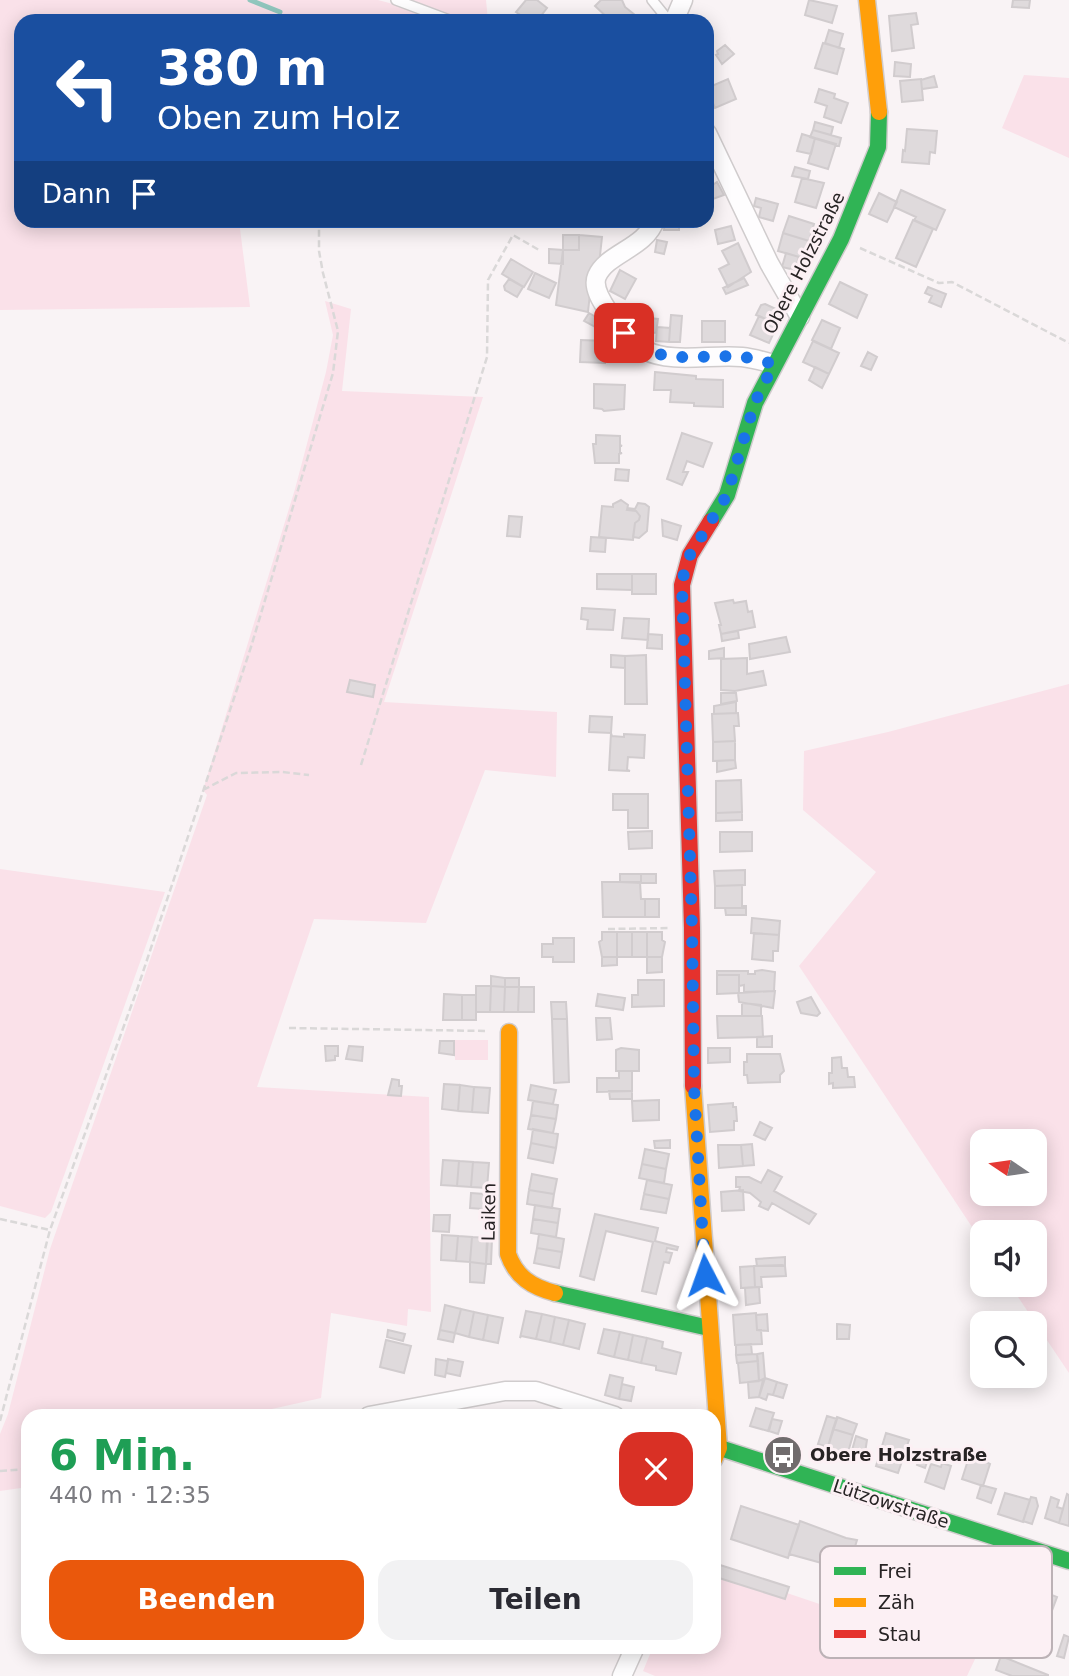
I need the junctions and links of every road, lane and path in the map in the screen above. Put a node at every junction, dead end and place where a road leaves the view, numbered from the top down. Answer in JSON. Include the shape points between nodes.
{"nodes":[{"id":1,"x":396,"y":0,"type":"edge"},
{"id":2,"x":652,"y":0,"type":"edge"},
{"id":3,"x":867,"y":0,"type":"edge"},
{"id":4,"x":433,"y":14,"type":"edge"},
{"id":5,"x":663,"y":14,"type":"edge"},
{"id":6,"x":714,"y":148,"type":"edge"},
{"id":7,"x":319,"y":228,"type":"edge"},
{"id":8,"x":649,"y":228,"type":"edge"},
{"id":9,"x":841,"y":239,"type":"junction"},
{"id":10,"x":540,"y":250,"type":"dead end"},
{"id":11,"x":800,"y":317,"type":"junction"},
{"id":12,"x":1069,"y":343,"type":"edge"},
{"id":13,"x":774,"y":364,"type":"junction"},
{"id":14,"x":361,"y":765,"type":"dead end"},
{"id":15,"x":309,"y":775,"type":"dead end"},
{"id":16,"x":203,"y":790,"type":"junction"},
{"id":17,"x":692,"y":928,"type":"junction"},
{"id":18,"x":608,"y":929,"type":"dead end"},
{"id":19,"x":289,"y":1028,"type":"dead end"},
{"id":20,"x":509,"y":1032,"type":"joint"},
{"id":21,"x":0,"y":1219,"type":"edge"},
{"id":22,"x":50,"y":1230,"type":"junction"},
{"id":23,"x":709,"y":1328,"type":"junction"},
{"id":24,"x":404,"y":1409,"type":"edge"},
{"id":25,"x":593,"y":1409,"type":"edge"},
{"id":26,"x":714,"y":1409,"type":"edge"},
{"id":27,"x":0,"y":1421,"type":"edge"},
{"id":28,"x":721,"y":1453,"type":"edge"},
{"id":29,"x":21,"y":1470,"type":"edge"},
{"id":30,"x":0,"y":1471,"type":"edge"},
{"id":31,"x":1021,"y":1546,"type":"edge"},
{"id":32,"x":1052,"y":1556,"type":"edge"},
{"id":33,"x":1069,"y":1561,"type":"edge"},
{"id":34,"x":632,"y":1654,"type":"edge"},
{"id":35,"x":622,"y":1676,"type":"edge"}],
"edges":[{"from":1,"to":4,"type":"lane"},
{"from":2,"to":5,"type":"lane"},
{"from":3,"to":9,"type":"street","name":"Obere Holzstraße","via":[[879,103],[878,147]]},
{"from":6,"to":11,"type":"street"},
{"from":7,"to":16,"type":"path","via":[[323,273],[338,331],[333,373],[260,621]]},
{"from":8,"to":13,"type":"street","via":[[641,240],[605,266],[595,282],[615,321],[634,342],[651,352],[679,357],[743,357]]},
{"from":9,"to":11,"type":"street","name":"Obere Holzstraße"},
{"from":9,"to":12,"type":"path","via":[[939,283],[952,282]]},
{"from":10,"to":14,"type":"path","via":[[513,235],[488,280],[487,357]]},
{"from":11,"to":13,"type":"street","name":"Obere Holzstraße"},
{"from":13,"to":17,"type":"street","name":"Obere Holzstraße","via":[[755,402],[727,495],[690,555],[682,585]]},
{"from":15,"to":16,"type":"path","via":[[236,774]]},
{"from":16,"to":22,"type":"path"},
{"from":17,"to":18,"type":"path"},
{"from":17,"to":23,"type":"street","name":"Obere Holzstraße","via":[[694,1088]]},
{"from":19,"to":20,"type":"path"},
{"from":20,"to":23,"type":"street","name":"Laiken","via":[[508,1254],[514,1269],[539,1289]]},
{"from":21,"to":22,"type":"path"},
{"from":22,"to":27,"type":"path"},
{"from":23,"to":26,"type":"street","name":"Obere Holzstraße"},
{"from":24,"to":25,"type":"street","via":[[483,1393],[536,1391]]},
{"from":28,"to":31,"type":"street","name":"Lützowstraße"},
{"from":29,"to":30,"type":"path"},
{"from":32,"to":33,"type":"street","name":"Lützowstraße"},
{"from":34,"to":35,"type":"street"}]}
